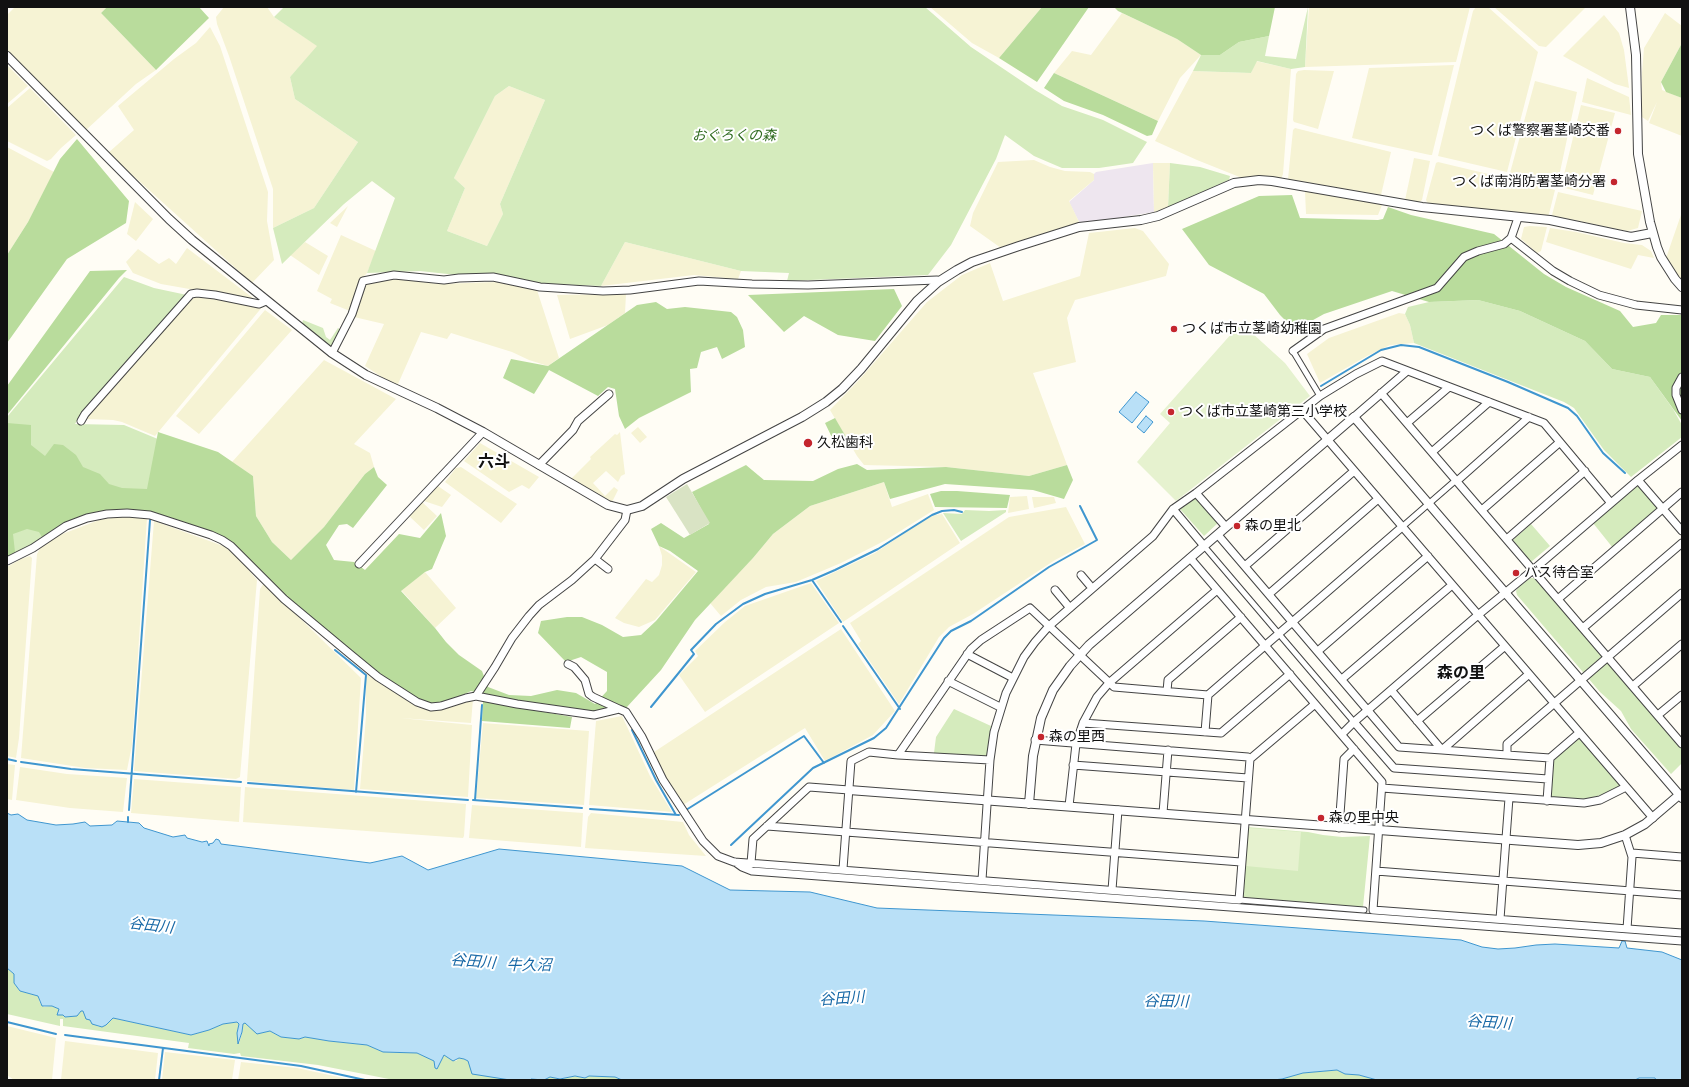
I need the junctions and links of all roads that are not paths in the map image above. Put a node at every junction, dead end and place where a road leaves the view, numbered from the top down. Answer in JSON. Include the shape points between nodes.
{"nodes":[{"id":1,"x":1630,"y":7,"type":"edge"},
{"id":2,"x":7,"y":56,"type":"edge"},
{"id":3,"x":1518,"y":218,"type":"junction"},
{"id":4,"x":1652,"y":233,"type":"junction"},
{"id":5,"x":1511,"y":238,"type":"junction"},
{"id":6,"x":937,"y":280,"type":"dead end"},
{"id":7,"x":1682,"y":287,"type":"edge"},
{"id":8,"x":266,"y":301,"type":"junction"},
{"id":9,"x":1681,"y":312,"type":"edge"},
{"id":10,"x":1293,"y":351,"type":"joint"},
{"id":11,"x":332,"y":353,"type":"junction"},
{"id":12,"x":1407,"y":371,"type":"junction"},
{"id":13,"x":1682,"y":377,"type":"edge"},
{"id":14,"x":1449,"y":387,"type":"junction"},
{"id":15,"x":1381,"y":393,"type":"junction"},
{"id":16,"x":608,"y":394,"type":"dead end"},
{"id":17,"x":1320,"y":396,"type":"junction"},
{"id":18,"x":1489,"y":402,"type":"junction"},
{"id":19,"x":1302,"y":410,"type":"junction"},
{"id":20,"x":1682,"y":410,"type":"edge"},
{"id":21,"x":1354,"y":417,"type":"junction"},
{"id":22,"x":1529,"y":418,"type":"junction"},
{"id":23,"x":81,"y":421,"type":"dead end"},
{"id":24,"x":1407,"y":423,"type":"junction"},
{"id":25,"x":482,"y":432,"type":"junction"},
{"id":26,"x":1328,"y":440,"type":"junction"},
{"id":27,"x":1560,"y":442,"type":"junction"},
{"id":28,"x":1682,"y":445,"type":"edge"},
{"id":29,"x":1432,"y":452,"type":"junction"},
{"id":30,"x":539,"y":465,"type":"junction"},
{"id":31,"x":1354,"y":471,"type":"junction"},
{"id":32,"x":1584,"y":471,"type":"junction"},
{"id":33,"x":1638,"y":480,"type":"junction"},
{"id":34,"x":1456,"y":481,"type":"junction"},
{"id":35,"x":1682,"y":492,"type":"edge"},
{"id":36,"x":1196,"y":493,"type":"junction"},
{"id":37,"x":1378,"y":499,"type":"junction"},
{"id":38,"x":1611,"y":503,"type":"junction"},
{"id":39,"x":1429,"y":504,"type":"junction"},
{"id":40,"x":1663,"y":508,"type":"junction"},
{"id":41,"x":1173,"y":509,"type":"junction"},
{"id":42,"x":627,"y":510,"type":"junction"},
{"id":43,"x":1482,"y":510,"type":"junction"},
{"id":44,"x":1226,"y":527,"type":"junction"},
{"id":45,"x":1402,"y":527,"type":"junction"},
{"id":46,"x":1682,"y":531,"type":"edge"},
{"id":47,"x":1218,"y":535,"type":"junction"},
{"id":48,"x":1506,"y":539,"type":"junction"},
{"id":49,"x":1682,"y":544,"type":"edge"},
{"id":50,"x":1204,"y":546,"type":"junction"},
{"id":51,"x":1428,"y":556,"type":"junction"},
{"id":52,"x":1190,"y":558,"type":"junction"},
{"id":53,"x":595,"y":559,"type":"junction"},
{"id":54,"x":7,"y":561,"type":"edge"},
{"id":55,"x":359,"y":564,"type":"dead end"},
{"id":56,"x":1245,"y":566,"type":"junction"},
{"id":57,"x":608,"y":569,"type":"dead end"},
{"id":58,"x":1533,"y":570,"type":"junction"},
{"id":59,"x":1081,"y":574,"type":"dead end"},
{"id":60,"x":1452,"y":585,"type":"junction"},
{"id":61,"x":1092,"y":588,"type":"junction"},
{"id":62,"x":1055,"y":590,"type":"dead end"},
{"id":63,"x":1217,"y":590,"type":"junction"},
{"id":64,"x":1506,"y":593,"type":"junction"},
{"id":65,"x":1682,"y":593,"type":"edge"},
{"id":66,"x":1269,"y":594,"type":"junction"},
{"id":67,"x":1558,"y":599,"type":"junction"},
{"id":68,"x":1070,"y":608,"type":"junction"},
{"id":69,"x":1478,"y":615,"type":"junction"},
{"id":70,"x":1241,"y":617,"type":"junction"},
{"id":71,"x":1293,"y":622,"type":"junction"},
{"id":72,"x":1049,"y":626,"type":"junction"},
{"id":73,"x":1583,"y":628,"type":"junction"},
{"id":74,"x":1279,"y":634,"type":"junction"},
{"id":75,"x":1682,"y":644,"type":"edge"},
{"id":76,"x":1265,"y":645,"type":"junction"},
{"id":77,"x":1505,"y":646,"type":"junction"},
{"id":78,"x":1318,"y":650,"type":"junction"},
{"id":79,"x":967,"y":654,"type":"junction"},
{"id":80,"x":1079,"y":655,"type":"junction"},
{"id":81,"x":1608,"y":657,"type":"junction"},
{"id":82,"x":568,"y":664,"type":"dead end"},
{"id":83,"x":1290,"y":674,"type":"junction"},
{"id":84,"x":1529,"y":674,"type":"junction"},
{"id":85,"x":1013,"y":678,"type":"junction"},
{"id":86,"x":1342,"y":679,"type":"junction"},
{"id":87,"x":1581,"y":680,"type":"junction"},
{"id":88,"x":948,"y":681,"type":"junction"},
{"id":89,"x":1109,"y":683,"type":"junction"},
{"id":90,"x":1633,"y":686,"type":"junction"},
{"id":91,"x":1391,"y":690,"type":"junction"},
{"id":92,"x":1167,"y":691,"type":"junction"},
{"id":93,"x":1682,"y":694,"type":"edge"},
{"id":94,"x":1208,"y":695,"type":"junction"},
{"id":95,"x":476,"y":696,"type":"junction"},
{"id":96,"x":1315,"y":704,"type":"junction"},
{"id":97,"x":1554,"y":704,"type":"junction"},
{"id":98,"x":1000,"y":707,"type":"junction"},
{"id":99,"x":619,"y":710,"type":"junction"},
{"id":100,"x":1368,"y":710,"type":"junction"},
{"id":101,"x":1658,"y":716,"type":"junction"},
{"id":102,"x":1417,"y":721,"type":"junction"},
{"id":103,"x":1354,"y":722,"type":"junction"},
{"id":104,"x":1082,"y":723,"type":"junction"},
{"id":105,"x":1205,"y":732,"type":"junction"},
{"id":106,"x":1579,"y":733,"type":"junction"},
{"id":107,"x":1342,"y":734,"type":"junction"},
{"id":108,"x":1035,"y":740,"type":"junction"},
{"id":109,"x":1076,"y":744,"type":"junction"},
{"id":110,"x":1682,"y":744,"type":"edge"},
{"id":111,"x":1354,"y":749,"type":"junction"},
{"id":112,"x":1168,"y":750,"type":"junction"},
{"id":113,"x":1442,"y":750,"type":"junction"},
{"id":114,"x":898,"y":755,"type":"junction"},
{"id":115,"x":1507,"y":755,"type":"junction"},
{"id":116,"x":1550,"y":758,"type":"junction"},
{"id":117,"x":1250,"y":759,"type":"junction"},
{"id":118,"x":990,"y":760,"type":"junction"},
{"id":119,"x":1073,"y":765,"type":"junction"},
{"id":120,"x":1167,"y":772,"type":"junction"},
{"id":121,"x":1248,"y":778,"type":"junction"},
{"id":122,"x":1548,"y":779,"type":"junction"},
{"id":123,"x":1626,"y":787,"type":"junction"},
{"id":124,"x":1382,"y":788,"type":"junction"},
{"id":125,"x":849,"y":790,"type":"junction"},
{"id":126,"x":1681,"y":795,"type":"edge"},
{"id":127,"x":1509,"y":798,"type":"junction"},
{"id":128,"x":987,"y":800,"type":"junction"},
{"id":129,"x":1547,"y":801,"type":"junction"},
{"id":130,"x":1029,"y":804,"type":"junction"},
{"id":131,"x":1070,"y":806,"type":"junction"},
{"id":132,"x":1118,"y":810,"type":"junction"},
{"id":133,"x":1163,"y":814,"type":"junction"},
{"id":134,"x":1653,"y":818,"type":"junction"},
{"id":135,"x":1244,"y":820,"type":"junction"},
{"id":136,"x":767,"y":826,"type":"junction"},
{"id":137,"x":1339,"y":828,"type":"junction"},
{"id":138,"x":1379,"y":830,"type":"junction"},
{"id":139,"x":846,"y":832,"type":"junction"},
{"id":140,"x":1625,"y":835,"type":"junction"},
{"id":141,"x":1506,"y":840,"type":"junction"},
{"id":142,"x":984,"y":842,"type":"junction"},
{"id":143,"x":1115,"y":852,"type":"junction"},
{"id":144,"x":1632,"y":853,"type":"junction"},
{"id":145,"x":1682,"y":857,"type":"edge"},
{"id":146,"x":734,"y":862,"type":"junction"},
{"id":147,"x":1242,"y":862,"type":"junction"},
{"id":148,"x":751,"y":863,"type":"junction"},
{"id":149,"x":843,"y":870,"type":"junction"},
{"id":150,"x":1376,"y":871,"type":"junction"},
{"id":151,"x":982,"y":880,"type":"junction"},
{"id":152,"x":1503,"y":881,"type":"junction"},
{"id":153,"x":1112,"y":890,"type":"junction"},
{"id":154,"x":1630,"y":891,"type":"junction"},
{"id":155,"x":1682,"y":895,"type":"edge"},
{"id":156,"x":1239,"y":900,"type":"junction"},
{"id":157,"x":1364,"y":910,"type":"dead end"},
{"id":158,"x":1500,"y":919,"type":"junction"},
{"id":159,"x":1627,"y":929,"type":"junction"},
{"id":160,"x":1682,"y":933,"type":"edge"},
{"id":161,"x":1682,"y":941,"type":"edge"}],
"edges":[{"from":1,"to":4,"type":"street","via":[[1636,55],[1638,154]]},
{"from":2,"to":8,"type":"street","via":[[169,219]]},
{"from":3,"to":4,"type":"street","via":[[1558,222],[1631,237]]},
{"from":3,"to":5,"type":"street"},
{"from":3,"to":42,"type":"street","via":[[1422,208],[1259,180],[1228,185],[1158,216],[1080,228],[1019,246],[972,262],[928,290],[861,369],[826,402],[784,427],[683,479],[642,506]]},
{"from":4,"to":7,"type":"street","via":[[1666,265]]},
{"from":5,"to":9,"type":"street","via":[[1554,271],[1583,288],[1636,306]]},
{"from":5,"to":10,"type":"street","via":[[1504,244],[1464,257],[1437,288],[1324,329]]},
{"from":6,"to":11,"type":"street","via":[[808,285],[699,280],[630,290],[603,291],[540,287],[493,277],[444,280],[394,275],[363,280],[352,314]]},
{"from":8,"to":11,"type":"street"},
{"from":8,"to":23,"type":"street","via":[[259,304],[215,295],[191,294]]},
{"from":10,"to":17,"type":"street"},
{"from":11,"to":25,"type":"street","via":[[366,374]]},
{"from":12,"to":14,"type":"street"},
{"from":12,"to":15,"type":"street"},
{"from":12,"to":17,"type":"street","via":[[1382,361]]},
{"from":13,"to":20,"type":"street","via":[[1676,388]]},
{"from":14,"to":18,"type":"street"},
{"from":14,"to":24,"type":"street"},
{"from":15,"to":21,"type":"street"},
{"from":15,"to":24,"type":"street"},
{"from":16,"to":30,"type":"street","via":[[578,421],[573,430]]},
{"from":17,"to":19,"type":"street"},
{"from":18,"to":22,"type":"street"},
{"from":18,"to":29,"type":"street"},
{"from":19,"to":26,"type":"street"},
{"from":19,"to":36,"type":"street"},
{"from":21,"to":26,"type":"street"},
{"from":21,"to":39,"type":"street"},
{"from":22,"to":27,"type":"street","via":[[1544,423]]},
{"from":22,"to":34,"type":"street"},
{"from":24,"to":29,"type":"street"},
{"from":25,"to":30,"type":"street"},
{"from":25,"to":55,"type":"street"},
{"from":26,"to":31,"type":"street"},
{"from":26,"to":44,"type":"street"},
{"from":27,"to":32,"type":"street"},
{"from":27,"to":43,"type":"street"},
{"from":28,"to":33,"type":"street"},
{"from":29,"to":34,"type":"street"},
{"from":30,"to":42,"type":"street","via":[[608,505]]},
{"from":31,"to":37,"type":"street"},
{"from":31,"to":56,"type":"street"},
{"from":32,"to":38,"type":"street"},
{"from":32,"to":48,"type":"street"},
{"from":33,"to":38,"type":"street"},
{"from":33,"to":40,"type":"street"},
{"from":34,"to":39,"type":"street"},
{"from":34,"to":43,"type":"street"},
{"from":35,"to":40,"type":"street"},
{"from":36,"to":41,"type":"street"},
{"from":36,"to":44,"type":"street"},
{"from":37,"to":45,"type":"street"},
{"from":37,"to":66,"type":"street"},
{"from":38,"to":58,"type":"street"},
{"from":39,"to":45,"type":"street"},
{"from":39,"to":64,"type":"street"},
{"from":40,"to":46,"type":"street"},
{"from":40,"to":67,"type":"street"},
{"from":41,"to":50,"type":"street"},
{"from":41,"to":61,"type":"street","via":[[1153,536]]},
{"from":42,"to":53,"type":"street","via":[[625,520]]},
{"from":43,"to":48,"type":"street"},
{"from":44,"to":47,"type":"street"},
{"from":45,"to":51,"type":"street"},
{"from":45,"to":71,"type":"street"},
{"from":47,"to":50,"type":"street"},
{"from":47,"to":56,"type":"street"},
{"from":48,"to":58,"type":"street"},
{"from":49,"to":73,"type":"street"},
{"from":50,"to":52,"type":"street"},
{"from":50,"to":74,"type":"street"},
{"from":51,"to":60,"type":"street"},
{"from":51,"to":78,"type":"street"},
{"from":52,"to":63,"type":"street"},
{"from":52,"to":80,"type":"street"},
{"from":53,"to":57,"type":"street"},
{"from":53,"to":95,"type":"street","via":[[529,616],[512,638]]},
{"from":54,"to":95,"type":"street","via":[[33,548],[66,526],[86,518],[118,513],[162,518],[222,540],[231,546],[284,599],[378,677],[409,698],[431,707],[448,705]]},
{"from":56,"to":66,"type":"street"},
{"from":58,"to":64,"type":"street"},
{"from":58,"to":67,"type":"street"},
{"from":59,"to":61,"type":"street"},
{"from":60,"to":69,"type":"street"},
{"from":60,"to":86,"type":"street"},
{"from":61,"to":68,"type":"street"},
{"from":62,"to":68,"type":"street"},
{"from":63,"to":70,"type":"street"},
{"from":63,"to":89,"type":"street"},
{"from":64,"to":69,"type":"street"},
{"from":64,"to":87,"type":"street"},
{"from":65,"to":81,"type":"street"},
{"from":66,"to":71,"type":"street"},
{"from":67,"to":73,"type":"street"},
{"from":68,"to":72,"type":"street"},
{"from":69,"to":77,"type":"street"},
{"from":69,"to":91,"type":"street"},
{"from":70,"to":76,"type":"street"},
{"from":70,"to":92,"type":"street","via":[[1168,680]]},
{"from":71,"to":74,"type":"street"},
{"from":71,"to":78,"type":"street"},
{"from":72,"to":79,"type":"street","via":[[1030,608],[981,640]]},
{"from":72,"to":80,"type":"street"},
{"from":72,"to":85,"type":"street","via":[[1028,652]]},
{"from":73,"to":81,"type":"street"},
{"from":74,"to":76,"type":"street"},
{"from":74,"to":103,"type":"street"},
{"from":75,"to":90,"type":"street"},
{"from":76,"to":83,"type":"street"},
{"from":76,"to":94,"type":"street"},
{"from":77,"to":84,"type":"street"},
{"from":77,"to":102,"type":"street"},
{"from":78,"to":86,"type":"street"},
{"from":79,"to":85,"type":"street"},
{"from":79,"to":88,"type":"street"},
{"from":80,"to":89,"type":"street"},
{"from":80,"to":108,"type":"street","via":[[1053,690]]},
{"from":81,"to":87,"type":"street"},
{"from":81,"to":90,"type":"street"},
{"from":82,"to":99,"type":"street","via":[[585,680],[587,690],[593,697]]},
{"from":83,"to":96,"type":"street"},
{"from":83,"to":105,"type":"street","via":[[1221,733]]},
{"from":84,"to":97,"type":"street"},
{"from":84,"to":113,"type":"street"},
{"from":85,"to":98,"type":"street"},
{"from":86,"to":100,"type":"street"},
{"from":87,"to":97,"type":"street"},
{"from":87,"to":126,"type":"street"},
{"from":88,"to":98,"type":"street"},
{"from":88,"to":114,"type":"street"},
{"from":89,"to":92,"type":"street","via":[[1116,687]]},
{"from":89,"to":104,"type":"street","via":[[1097,697]]},
{"from":90,"to":101,"type":"street"},
{"from":91,"to":100,"type":"street"},
{"from":91,"to":102,"type":"street"},
{"from":92,"to":94,"type":"street"},
{"from":93,"to":101,"type":"street"},
{"from":94,"to":105,"type":"street"},
{"from":95,"to":99,"type":"street","via":[[594,715]]},
{"from":96,"to":107,"type":"street"},
{"from":96,"to":117,"type":"street"},
{"from":97,"to":106,"type":"street"},
{"from":97,"to":115,"type":"street","via":[[1507,744]]},
{"from":98,"to":118,"type":"street"},
{"from":99,"to":146,"type":"street","via":[[626,712],[630,717],[663,780],[705,845],[718,856]]},
{"from":100,"to":103,"type":"street"},
{"from":100,"to":113,"type":"street","via":[[1399,747]]},
{"from":101,"to":110,"type":"street"},
{"from":102,"to":113,"type":"street"},
{"from":103,"to":107,"type":"street"},
{"from":103,"to":122,"type":"street","via":[[1394,768]]},
{"from":104,"to":105,"type":"street"},
{"from":104,"to":109,"type":"street"},
{"from":106,"to":116,"type":"street"},
{"from":106,"to":123,"type":"street"},
{"from":107,"to":111,"type":"street"},
{"from":108,"to":109,"type":"street"},
{"from":108,"to":130,"type":"street"},
{"from":109,"to":112,"type":"street"},
{"from":109,"to":119,"type":"street"},
{"from":111,"to":124,"type":"street","via":[[1382,782]]},
{"from":111,"to":137,"type":"street","via":[[1344,759]]},
{"from":112,"to":117,"type":"street"},
{"from":112,"to":120,"type":"street"},
{"from":113,"to":115,"type":"street"},
{"from":114,"to":118,"type":"street"},
{"from":114,"to":125,"type":"street","via":[[869,752],[851,761]]},
{"from":115,"to":116,"type":"street"},
{"from":116,"to":122,"type":"street"},
{"from":117,"to":121,"type":"street"},
{"from":118,"to":128,"type":"street"},
{"from":119,"to":120,"type":"street"},
{"from":119,"to":131,"type":"street"},
{"from":120,"to":121,"type":"street"},
{"from":120,"to":133,"type":"street"},
{"from":121,"to":135,"type":"street"},
{"from":122,"to":129,"type":"street"},
{"from":123,"to":129,"type":"street","via":[[1592,802]]},
{"from":123,"to":134,"type":"street"},
{"from":124,"to":127,"type":"street"},
{"from":124,"to":138,"type":"street"},
{"from":125,"to":128,"type":"street"},
{"from":125,"to":136,"type":"street","via":[[809,787]]},
{"from":125,"to":139,"type":"street"},
{"from":126,"to":134,"type":"street"},
{"from":127,"to":129,"type":"street"},
{"from":127,"to":141,"type":"street"},
{"from":128,"to":130,"type":"street"},
{"from":128,"to":142,"type":"street"},
{"from":130,"to":131,"type":"street"},
{"from":131,"to":132,"type":"street"},
{"from":132,"to":133,"type":"street"},
{"from":132,"to":143,"type":"street"},
{"from":133,"to":135,"type":"street"},
{"from":134,"to":140,"type":"street"},
{"from":135,"to":137,"type":"street"},
{"from":135,"to":147,"type":"street"},
{"from":136,"to":139,"type":"street"},
{"from":136,"to":148,"type":"street","via":[[753,839]]},
{"from":137,"to":138,"type":"street"},
{"from":138,"to":141,"type":"street"},
{"from":138,"to":150,"type":"street"},
{"from":139,"to":142,"type":"street"},
{"from":139,"to":149,"type":"street"},
{"from":140,"to":141,"type":"street","via":[[1590,844]]},
{"from":140,"to":144,"type":"street"},
{"from":141,"to":152,"type":"street"},
{"from":142,"to":143,"type":"street"},
{"from":142,"to":151,"type":"street"},
{"from":143,"to":147,"type":"street"},
{"from":143,"to":153,"type":"street"},
{"from":144,"to":145,"type":"street"},
{"from":144,"to":154,"type":"street"},
{"from":146,"to":148,"type":"street"},
{"from":146,"to":161,"type":"street","via":[[752,871]]},
{"from":147,"to":156,"type":"street"},
{"from":148,"to":149,"type":"street"},
{"from":149,"to":151,"type":"street"},
{"from":150,"to":152,"type":"street"},
{"from":150,"to":158,"type":"street","via":[[1373,910]]},
{"from":151,"to":153,"type":"street"},
{"from":152,"to":154,"type":"street"},
{"from":152,"to":158,"type":"street"},
{"from":153,"to":156,"type":"street"},
{"from":154,"to":155,"type":"street"},
{"from":154,"to":159,"type":"street"},
{"from":156,"to":157,"type":"street"},
{"from":158,"to":159,"type":"street"},
{"from":159,"to":160,"type":"street"}]}
